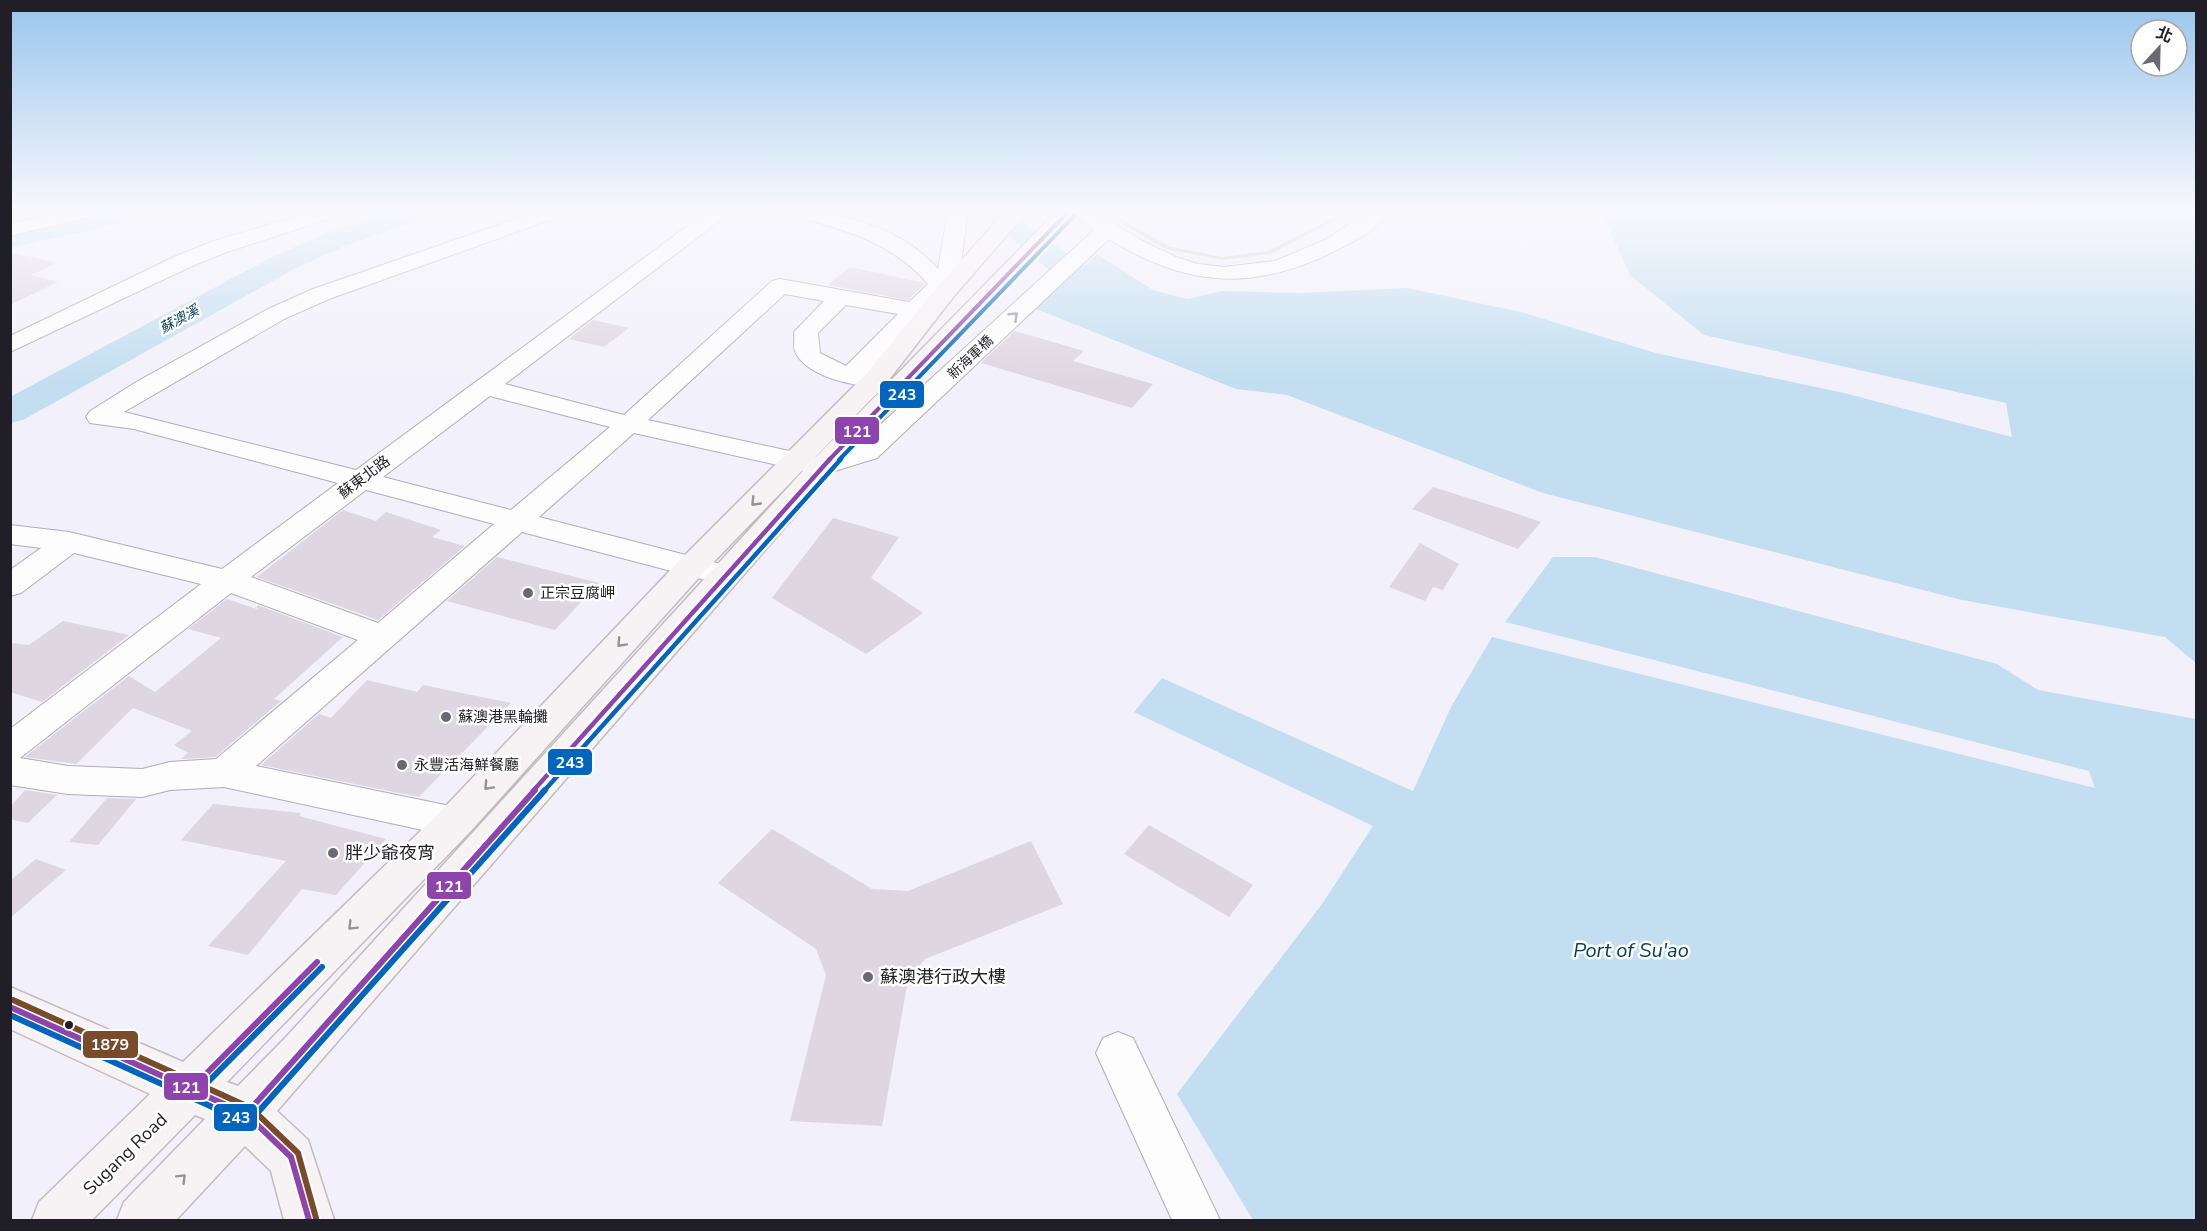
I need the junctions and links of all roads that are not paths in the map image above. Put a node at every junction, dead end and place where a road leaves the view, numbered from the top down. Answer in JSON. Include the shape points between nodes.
{"nodes":[{"id":1,"x":168,"y":268,"type":"edge"},
{"id":2,"x":393,"y":268,"type":"edge"},
{"id":3,"x":642,"y":268,"type":"edge"},
{"id":4,"x":928,"y":268,"type":"edge"},
{"id":5,"x":949,"y":268,"type":"edge"},
{"id":6,"x":966,"y":268,"type":"edge"},
{"id":7,"x":1010,"y":268,"type":"edge"},
{"id":8,"x":1065,"y":268,"type":"edge"},
{"id":9,"x":1193,"y":268,"type":"edge"},
{"id":10,"x":1228,"y":268,"type":"edge"},
{"id":11,"x":1275,"y":268,"type":"edge"},
{"id":12,"x":1200,"y":270,"type":"junction"},
{"id":13,"x":946,"y":291,"type":"junction"},
{"id":14,"x":840,"y":298,"type":"junction"},
{"id":15,"x":914,"y":310,"type":"junction"},
{"id":16,"x":15,"y":339,"type":"edge"},
{"id":17,"x":863,"y":378,"type":"junction"},
{"id":18,"x":485,"y":387,"type":"junction"},
{"id":19,"x":629,"y":424,"type":"junction"},
{"id":20,"x":809,"y":463,"type":"junction"},
{"id":21,"x":361,"y":480,"type":"junction"},
{"id":22,"x":514,"y":521,"type":"junction"},
{"id":23,"x":10,"y":534,"type":"edge"},
{"id":24,"x":69,"y":542,"type":"junction"},
{"id":25,"x":709,"y":570,"type":"junction"},
{"id":26,"x":227,"y":580,"type":"junction"},
{"id":27,"x":10,"y":586,"type":"edge"},
{"id":28,"x":381,"y":636,"type":"junction"},
{"id":29,"x":10,"y":748,"type":"edge"},
{"id":30,"x":10,"y":771,"type":"edge"},
{"id":31,"x":224,"y":773,"type":"junction"},
{"id":32,"x":455,"y":822,"type":"junction"},
{"id":33,"x":10,"y":1007,"type":"edge"},
{"id":34,"x":1118,"y":1053,"type":"dead end"},
{"id":35,"x":193,"y":1087,"type":"junction"},
{"id":36,"x":246,"y":1114,"type":"junction"},
{"id":37,"x":57,"y":1221,"type":"edge"},
{"id":38,"x":142,"y":1221,"type":"edge"},
{"id":39,"x":309,"y":1221,"type":"edge"},
{"id":40,"x":1196,"y":1221,"type":"edge"}],
"edges":[{"from":1,"to":16,"type":"street"},
{"from":2,"to":21,"type":"street","via":[[276,314],[99,417],[135,421]]},
{"from":3,"to":18,"type":"street","name":"蘇東北路"},
{"from":4,"to":15,"type":"street","via":[[940,284]]},
{"from":5,"to":13,"type":"street"},
{"from":6,"to":13,"type":"main road"},
{"from":7,"to":20,"type":"main road"},
{"from":20,"to":8,"type":"street","name":"新海軍橋","one_way":true,"via":[[867,452]]},
{"from":9,"to":12,"type":"street"},
{"from":10,"to":12,"type":"street"},
{"from":11,"to":12,"type":"street","via":[[1245,274]]},
{"from":13,"to":17,"type":"main road"},
{"from":14,"to":15,"type":"street"},
{"from":14,"to":17,"type":"street","via":[[806,332],[807,351],[815,362]]},
{"from":14,"to":19,"type":"street","via":[[780,286]]},
{"from":15,"to":17,"type":"street"},
{"from":17,"to":20,"type":"main road"},
{"from":18,"to":19,"type":"street"},
{"from":18,"to":21,"type":"street","name":"蘇東北路"},
{"from":19,"to":20,"type":"street"},
{"from":19,"to":22,"type":"street"},
{"from":20,"to":25,"type":"main road"},
{"from":21,"to":22,"type":"street"},
{"from":21,"to":26,"type":"street","name":"蘇東北路"},
{"from":22,"to":25,"type":"street"},
{"from":22,"to":28,"type":"street"},
{"from":23,"to":24,"type":"street"},
{"from":24,"to":26,"type":"street"},
{"from":24,"to":27,"type":"street"},
{"from":25,"to":32,"type":"main road","one_way":true},
{"from":25,"to":36,"type":"main road","via":[[438,901]]},
{"from":26,"to":28,"type":"street"},
{"from":26,"to":29,"type":"street","name":"蘇東北路"},
{"from":28,"to":31,"type":"street"},
{"from":30,"to":31,"type":"street","via":[[68,780],[142,783],[170,776]]},
{"from":31,"to":32,"type":"street"},
{"from":32,"to":35,"type":"main road","one_way":true},
{"from":33,"to":35,"type":"main road"},
{"from":34,"to":40,"type":"street"},
{"from":35,"to":36,"type":"main road"},
{"from":35,"to":37,"type":"main road","name":"Sugang Road"},
{"from":38,"to":36,"type":"main road","one_way":true},
{"from":36,"to":39,"type":"main road","via":[[291,1157]]}]}
